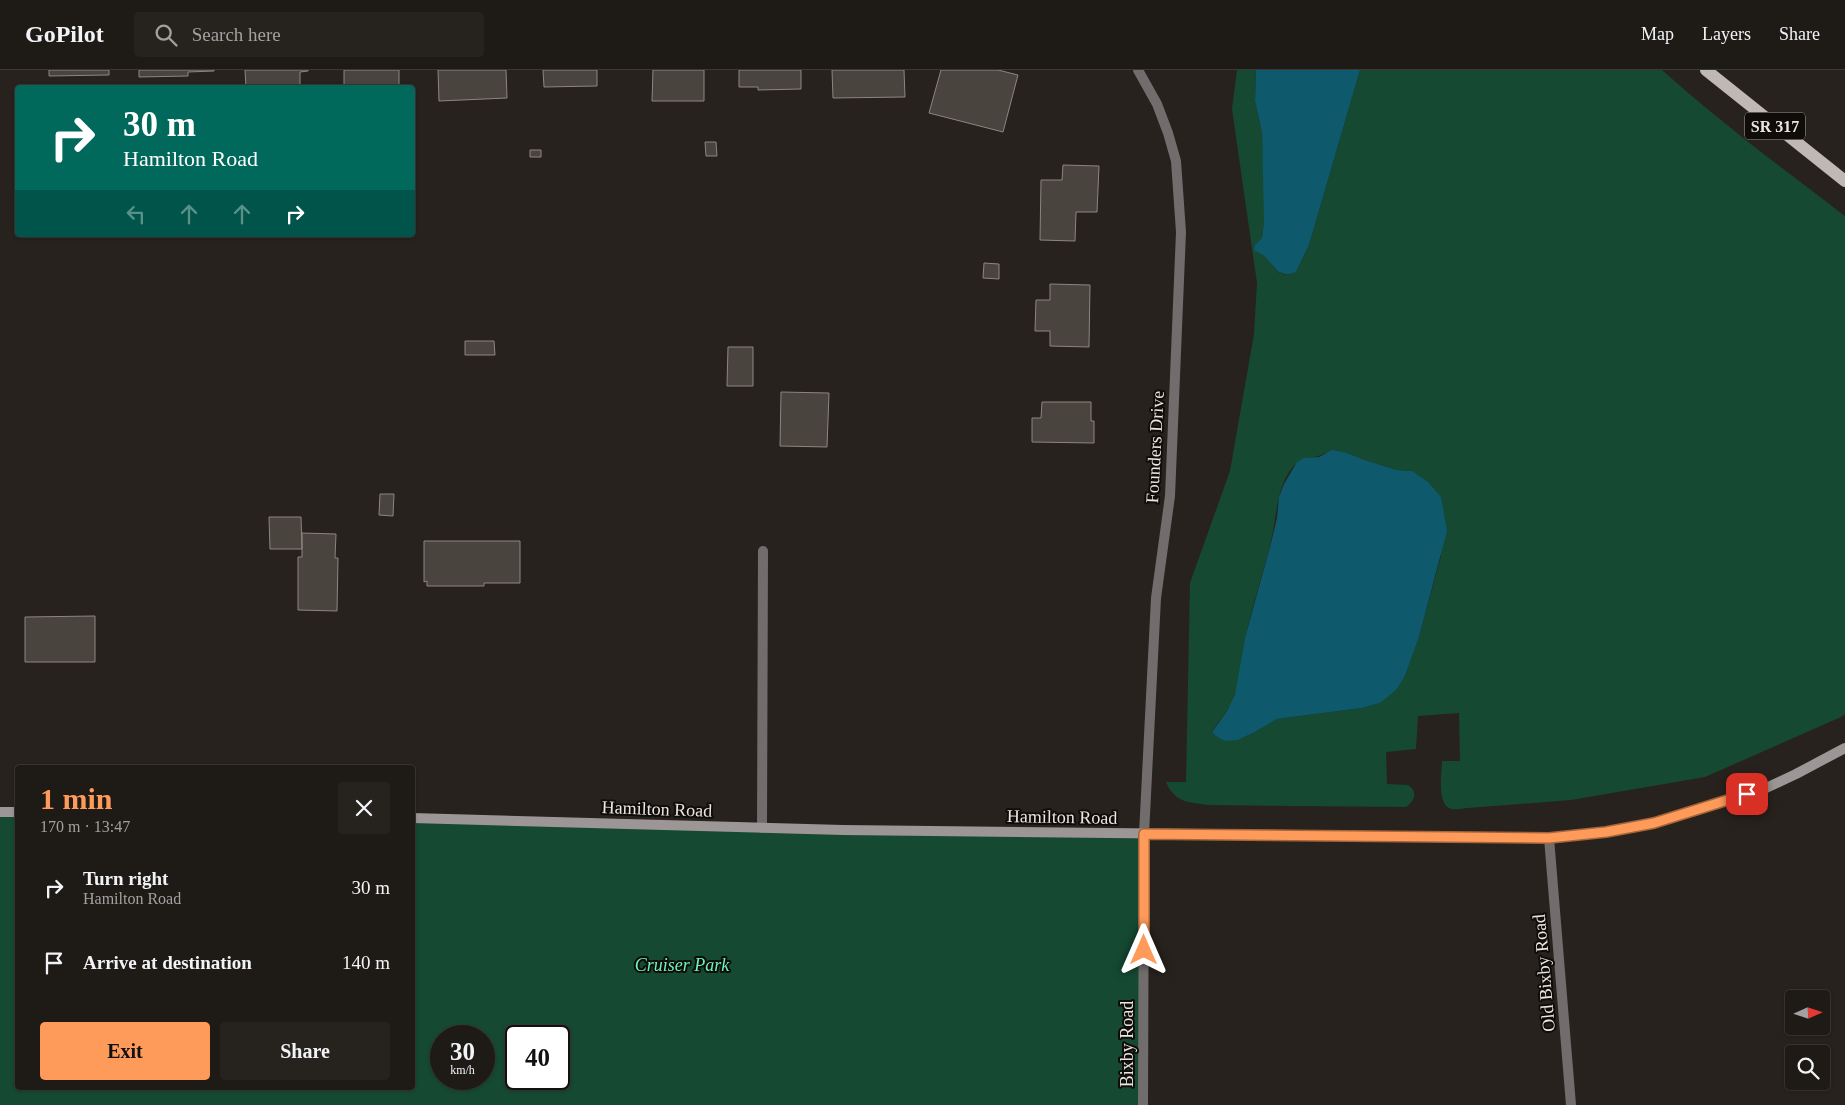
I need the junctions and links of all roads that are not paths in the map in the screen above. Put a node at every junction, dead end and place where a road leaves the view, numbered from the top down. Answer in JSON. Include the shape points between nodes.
{"nodes":[{"id":1,"x":1138,"y":70,"type":"edge"},
{"id":2,"x":1706,"y":70,"type":"edge"},
{"id":3,"x":1845,"y":181,"type":"edge"},
{"id":4,"x":763,"y":551,"type":"dead end"},
{"id":5,"x":1845,"y":748,"type":"edge"},
{"id":6,"x":0,"y":812,"type":"edge"},
{"id":7,"x":15,"y":812,"type":"edge"},
{"id":8,"x":415,"y":818,"type":"edge"},
{"id":9,"x":762,"y":828,"type":"junction"},
{"id":10,"x":1144,"y":834,"type":"junction"},
{"id":11,"x":1549,"y":838,"type":"junction"},
{"id":12,"x":1144,"y":1105,"type":"edge"},
{"id":13,"x":1570,"y":1105,"type":"edge"}],
"edges":[{"from":1,"to":10,"type":"street","name":"Founders Drive","via":[[1158,104],[1173,152],[1182,232],[1170,496],[1156,598]]},
{"from":2,"to":3,"type":"main road","number":"SR 317"},
{"from":4,"to":9,"type":"street"},
{"from":5,"to":11,"type":"main road","name":"Hamilton Road","via":[[1764,789],[1691,812],[1606,832]]},
{"from":6,"to":7,"type":"main road"},
{"from":8,"to":9,"type":"main road","name":"Hamilton Road"},
{"from":9,"to":10,"type":"main road","name":"Hamilton Road"},
{"from":10,"to":11,"type":"main road","name":"Hamilton Road"},
{"from":10,"to":12,"type":"street","name":"Bixby Road"},
{"from":11,"to":13,"type":"street","name":"Old Bixby Road"}]}
